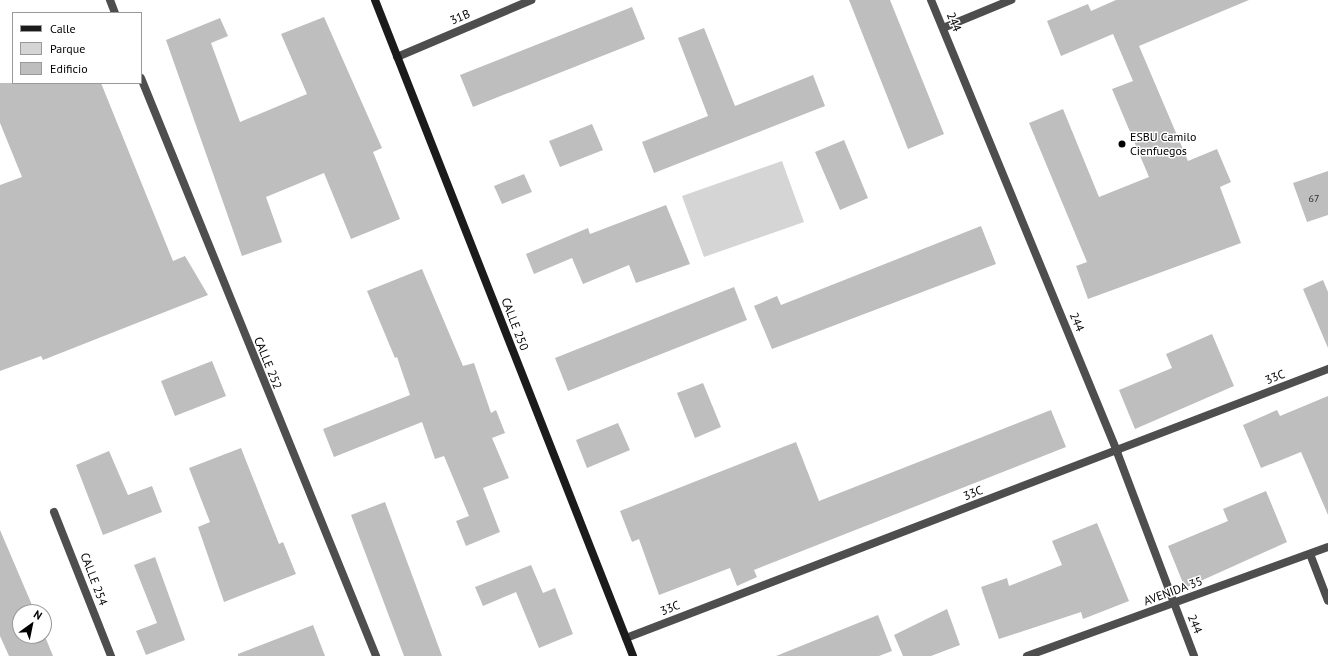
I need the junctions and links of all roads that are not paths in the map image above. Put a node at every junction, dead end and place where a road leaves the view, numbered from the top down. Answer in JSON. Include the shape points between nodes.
{"nodes":[{"id":1,"x":110,"y":0,"type":"edge"},
{"id":2,"x":375,"y":0,"type":"edge"},
{"id":3,"x":532,"y":0,"type":"edge"},
{"id":4,"x":931,"y":0,"type":"edge"},
{"id":5,"x":1011,"y":0,"type":"edge"},
{"id":6,"x":115,"y":12,"type":"edge"},
{"id":7,"x":943,"y":28,"type":"junction"},
{"id":8,"x":398,"y":57,"type":"junction"},
{"id":9,"x":142,"y":80,"type":"edge"},
{"id":10,"x":1328,"y":369,"type":"edge"},
{"id":11,"x":1117,"y":452,"type":"junction"},
{"id":12,"x":54,"y":512,"type":"dead end"},
{"id":13,"x":1328,"y":547,"type":"edge"},
{"id":14,"x":1310,"y":554,"type":"junction"},
{"id":15,"x":1328,"y":602,"type":"edge"},
{"id":16,"x":1174,"y":604,"type":"junction"},
{"id":17,"x":626,"y":638,"type":"junction"},
{"id":18,"x":111,"y":656,"type":"edge"},
{"id":19,"x":376,"y":656,"type":"edge"},
{"id":20,"x":633,"y":656,"type":"edge"},
{"id":21,"x":1027,"y":656,"type":"edge"},
{"id":22,"x":1194,"y":656,"type":"edge"}],
"edges":[{"from":1,"to":6,"type":"street"},
{"from":2,"to":8,"type":"main road","name":"CALLE 250"},
{"from":3,"to":8,"type":"street","name":"31B"},
{"from":4,"to":7,"type":"street","name":"244"},
{"from":5,"to":7,"type":"street"},
{"from":7,"to":11,"type":"street","name":"244"},
{"from":8,"to":17,"type":"main road","name":"CALLE 250"},
{"from":9,"to":19,"type":"street","name":"CALLE 252"},
{"from":10,"to":11,"type":"street","name":"33C"},
{"from":11,"to":16,"type":"street","name":"244"},
{"from":11,"to":17,"type":"street","name":"33C"},
{"from":12,"to":18,"type":"street","name":"CALLE 254"},
{"from":13,"to":14,"type":"street","name":"AVENIDA 35"},
{"from":14,"to":15,"type":"street"},
{"from":14,"to":16,"type":"street","name":"AVENIDA 35"},
{"from":16,"to":21,"type":"street","name":"AVENIDA 35"},
{"from":16,"to":22,"type":"street","name":"244"},
{"from":17,"to":20,"type":"main road","name":"CALLE 250"}]}
